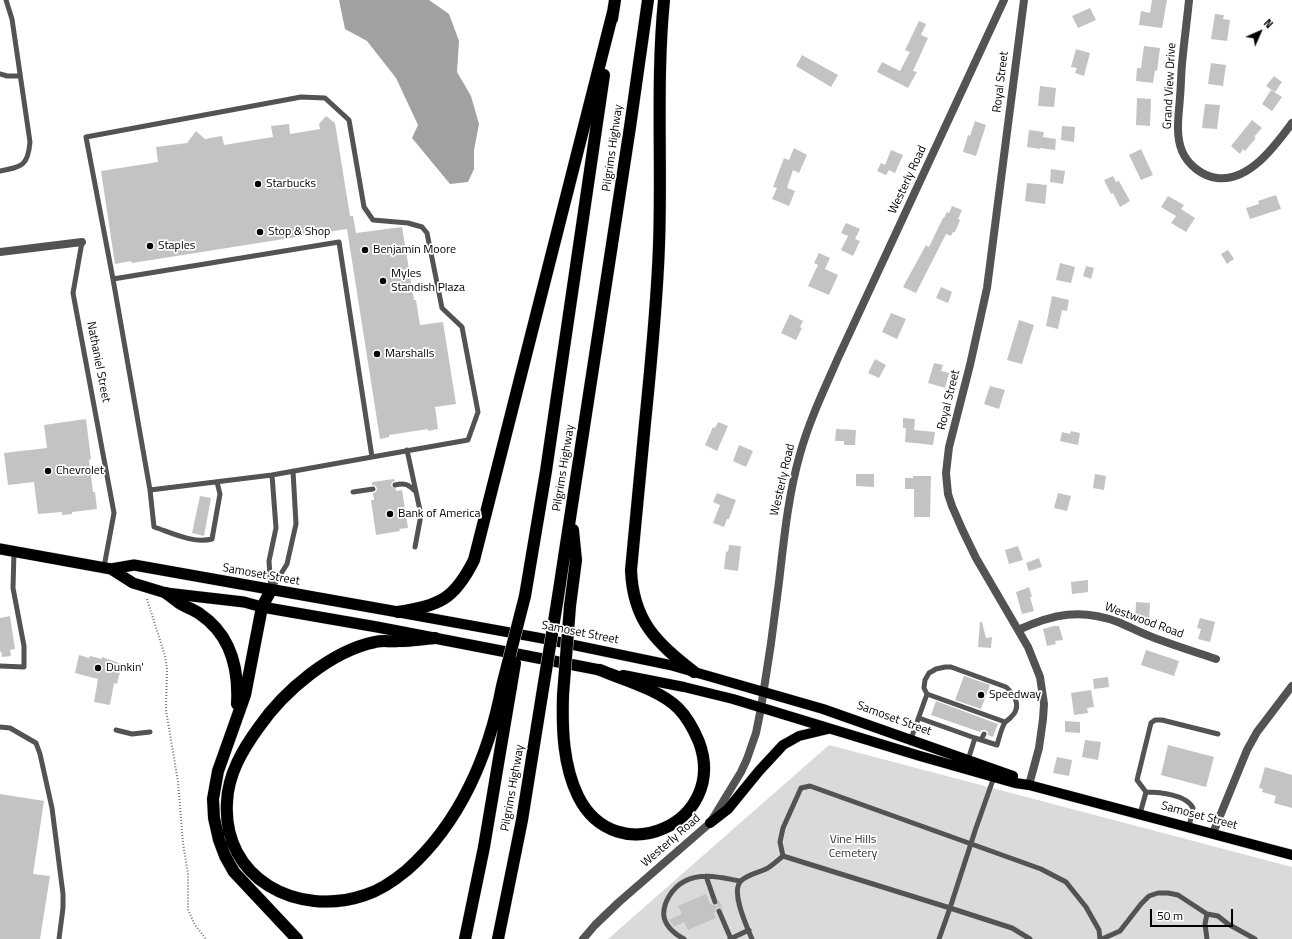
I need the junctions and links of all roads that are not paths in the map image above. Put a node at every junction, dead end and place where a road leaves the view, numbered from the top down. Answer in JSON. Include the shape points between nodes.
{"nodes":[{"id":1,"x":6,"y":0,"type":"edge"},
{"id":2,"x":648,"y":0,"type":"edge"},
{"id":3,"x":664,"y":0,"type":"edge"},
{"id":4,"x":1004,"y":0,"type":"edge"},
{"id":5,"x":1024,"y":0,"type":"edge"},
{"id":6,"x":1189,"y":0,"type":"edge"},
{"id":7,"x":614,"y":6,"type":"edge"},
{"id":8,"x":0,"y":74,"type":"edge"},
{"id":9,"x":20,"y":76,"type":"junction"},
{"id":10,"x":1292,"y":124,"type":"edge"},
{"id":11,"x":0,"y":172,"type":"edge"},
{"id":12,"x":82,"y":242,"type":"joint"},
{"id":13,"x":0,"y":252,"type":"edge"},
{"id":14,"x":113,"y":279,"type":"junction"},
{"id":15,"x":407,"y":450,"type":"junction"},
{"id":16,"x":372,"y":457,"type":"junction"},
{"id":17,"x":293,"y":471,"type":"junction"},
{"id":18,"x":272,"y":475,"type":"junction"},
{"id":19,"x":217,"y":482,"type":"junction"},
{"id":20,"x":395,"y":485,"type":"dead end"},
{"id":21,"x":373,"y":489,"type":"dead end"},
{"id":22,"x":150,"y":490,"type":"junction"},
{"id":23,"x":353,"y":492,"type":"dead end"},
{"id":24,"x":416,"y":493,"type":"junction"},
{"id":25,"x":572,"y":512,"type":"junction"},
{"id":26,"x":415,"y":547,"type":"dead end"},
{"id":27,"x":0,"y":549,"type":"edge"},
{"id":28,"x":14,"y":552,"type":"junction"},
{"id":29,"x":108,"y":568,"type":"junction"},
{"id":30,"x":271,"y":590,"type":"junction"},
{"id":31,"x":166,"y":593,"type":"junction"},
{"id":32,"x":262,"y":607,"type":"junction"},
{"id":33,"x":398,"y":612,"type":"junction"},
{"id":34,"x":1018,"y":630,"type":"junction"},
{"id":35,"x":435,"y":638,"type":"junction"},
{"id":36,"x":1216,"y":659,"type":"dead end"},
{"id":37,"x":0,"y":666,"type":"edge"},
{"id":38,"x":600,"y":670,"type":"junction"},
{"id":39,"x":694,"y":672,"type":"junction"},
{"id":40,"x":1292,"y":686,"type":"edge"},
{"id":41,"x":506,"y":687,"type":"junction"},
{"id":42,"x":764,"y":692,"type":"junction"},
{"id":43,"x":927,"y":694,"type":"junction"},
{"id":44,"x":761,"y":708,"type":"junction"},
{"id":45,"x":237,"y":715,"type":"junction"},
{"id":46,"x":919,"y":718,"type":"junction"},
{"id":47,"x":946,"y":720,"type":"dead end"},
{"id":48,"x":1005,"y":722,"type":"junction"},
{"id":49,"x":958,"y":724,"type":"dead end"},
{"id":50,"x":944,"y":726,"type":"junction"},
{"id":51,"x":0,"y":727,"type":"edge"},
{"id":52,"x":830,"y":728,"type":"junction"},
{"id":53,"x":971,"y":729,"type":"dead end"},
{"id":54,"x":116,"y":730,"type":"dead end"},
{"id":55,"x":956,"y":731,"type":"junction"},
{"id":56,"x":150,"y":732,"type":"dead end"},
{"id":57,"x":984,"y":734,"type":"dead end"},
{"id":58,"x":1218,"y":734,"type":"dead end"},
{"id":59,"x":969,"y":736,"type":"junction"},
{"id":60,"x":976,"y":738,"type":"junction"},
{"id":61,"x":911,"y":739,"type":"junction"},
{"id":62,"x":981,"y":740,"type":"junction"},
{"id":63,"x":968,"y":760,"type":"junction"},
{"id":64,"x":994,"y":777,"type":"junction"},
{"id":65,"x":1029,"y":785,"type":"junction"},
{"id":66,"x":1146,"y":792,"type":"junction"},
{"id":67,"x":1140,"y":814,"type":"junction"},
{"id":68,"x":710,"y":823,"type":"junction"},
{"id":69,"x":1189,"y":827,"type":"junction"},
{"id":70,"x":1213,"y":833,"type":"junction"},
{"id":71,"x":971,"y":844,"type":"junction"},
{"id":72,"x":1292,"y":855,"type":"edge"},
{"id":73,"x":783,"y":856,"type":"junction"},
{"id":74,"x":706,"y":876,"type":"junction"},
{"id":75,"x":740,"y":881,"type":"junction"},
{"id":76,"x":715,"y":902,"type":"dead end"},
{"id":77,"x":950,"y":908,"type":"junction"},
{"id":78,"x":719,"y":910,"type":"dead end"},
{"id":79,"x":1207,"y":914,"type":"junction"},
{"id":80,"x":749,"y":930,"type":"junction"},
{"id":81,"x":59,"y":939,"type":"edge"},
{"id":82,"x":297,"y":939,"type":"edge"},
{"id":83,"x":465,"y":939,"type":"edge"},
{"id":84,"x":498,"y":939,"type":"edge"},
{"id":85,"x":583,"y":939,"type":"edge"},
{"id":86,"x":684,"y":939,"type":"edge"},
{"id":87,"x":730,"y":939,"type":"edge"},
{"id":88,"x":752,"y":939,"type":"edge"},
{"id":89,"x":939,"y":939,"type":"edge"},
{"id":90,"x":1030,"y":939,"type":"edge"},
{"id":91,"x":1101,"y":939,"type":"edge"},
{"id":92,"x":1207,"y":939,"type":"edge"},
{"id":93,"x":1254,"y":939,"type":"edge"}],
"edges":[{"from":1,"to":9,"type":"lane","via":[[12,19]]},
{"from":2,"to":25,"type":"highway","name":"Pilgrims Highway"},
{"from":3,"to":39,"type":"highway","via":[[660,75],[661,193],[658,272],[631,570],[635,600],[645,624],[666,649]]},
{"from":4,"to":42,"type":"street","name":"Westerly Road","via":[[822,394],[806,436],[794,477],[785,523]]},
{"from":5,"to":34,"type":"street","name":"Royal Street","via":[[987,288],[949,447],[946,473],[948,494],[962,529]]},
{"from":6,"to":10,"type":"street","name":"Grand View Drive","via":[[1178,119],[1182,150],[1187,160],[1208,176],[1232,177],[1254,166]]},
{"from":7,"to":33,"type":"highway","via":[[474,560],[458,587],[446,597],[425,607]]},
{"from":7,"to":41,"type":"highway","name":"Pilgrims Highway","bridge":true,"via":[[546,472],[525,596]]},
{"from":8,"to":9,"type":"lane"},
{"from":9,"to":11,"type":"lane","via":[[30,142],[29,153],[22,166]]},
{"from":12,"to":13,"type":"street","name":"Nathaniel Street"},
{"from":12,"to":29,"type":"lane","name":"Nathaniel Street","via":[[73,293],[114,513]]},
{"from":14,"to":15,"type":"lane","via":[[86,137],[300,98],[325,98],[349,120],[364,207],[373,220],[408,223],[422,227],[427,233],[442,308],[462,327],[478,412],[468,440]]},
{"from":14,"to":16,"type":"lane","via":[[339,242]]},
{"from":14,"to":22,"type":"lane"},
{"from":15,"to":16,"type":"lane"},
{"from":15,"to":24,"type":"lane"},
{"from":16,"to":17,"type":"lane"},
{"from":17,"to":18,"type":"lane"},
{"from":17,"to":30,"type":"lane","via":[[296,524],[287,564]]},
{"from":18,"to":19,"type":"lane"},
{"from":18,"to":30,"type":"lane","via":[[276,528],[269,561]]},
{"from":19,"to":22,"type":"lane"},
{"from":19,"to":22,"type":"lane","via":[[220,494],[212,538],[204,541],[154,527]]},
{"from":20,"to":24,"type":"lane","via":[[406,484]]},
{"from":21,"to":23,"type":"lane"},
{"from":24,"to":26,"type":"lane","via":[[421,514]]},
{"from":25,"to":38,"type":"highway","bridge":true,"via":[[576,560],[563,695],[565,754],[569,771],[579,797],[593,817],[609,828],[628,834],[657,831],[677,822],[694,803],[704,775],[702,750],[689,721],[678,708],[660,694]]},
{"from":25,"to":84,"type":"highway","name":"Pilgrims Highway","bridge":true,"via":[[522,820]]},
{"from":27,"to":28,"type":"highway","name":"Samoset Street"},
{"from":28,"to":29,"type":"highway","name":"Samoset Street"},
{"from":28,"to":37,"type":"lane","via":[[13,588],[24,646],[24,666]]},
{"from":29,"to":30,"type":"highway","name":"Samoset Street","via":[[134,565]]},
{"from":29,"to":31,"type":"highway","name":"Samoset Street","via":[[133,583]]},
{"from":30,"to":32,"type":"highway"},
{"from":30,"to":33,"type":"highway","name":"Samoset Street"},
{"from":31,"to":32,"type":"highway","name":"Samoset Street","via":[[244,602]]},
{"from":31,"to":45,"type":"highway","via":[[209,621],[227,644],[237,676]]},
{"from":32,"to":35,"type":"highway","name":"Samoset Street"},
{"from":32,"to":45,"type":"highway","via":[[244,695]]},
{"from":33,"to":39,"type":"main road","name":"Samoset Street","via":[[641,658]]},
{"from":34,"to":36,"type":"street","name":"Westwood Road","via":[[1042,619],[1060,615],[1090,615],[1118,622],[1151,637]]},
{"from":34,"to":65,"type":"street","name":"Royal Street","via":[[1036,665],[1044,704],[1040,741]]},
{"from":35,"to":38,"type":"highway","name":"Samoset Street"},
{"from":35,"to":41,"type":"highway","via":[[373,642],[342,655],[298,684],[274,707],[256,731],[232,774],[226,812],[232,841],[238,854],[246,866],[266,885],[304,901],[325,903],[347,901],[367,895],[401,874],[437,839],[470,786]]},
{"from":38,"to":44,"type":"main road","name":"Samoset Street","via":[[684,687]]},
{"from":39,"to":42,"type":"main road","name":"Samoset Street"},
{"from":40,"to":70,"type":"street","via":[[1250,744]]},
{"from":41,"to":83,"type":"highway","name":"Pilgrims Highway","via":[[484,847]]},
{"from":42,"to":44,"type":"street","name":"Westerly Road"},
{"from":42,"to":61,"type":"main road","name":"Samoset Street"},
{"from":43,"to":46,"type":"lane"},
{"from":43,"to":48,"type":"lane"},
{"from":43,"to":48,"type":"lane","via":[[924,680],[936,669],[951,668],[1006,687],[1017,703],[1015,712]]},
{"from":44,"to":52,"type":"main road","name":"Samoset Street"},
{"from":44,"to":68,"type":"street","name":"Westerly Road","via":[[747,759]]},
{"from":45,"to":82,"type":"highway","via":[[218,771],[213,799],[219,840],[234,872]]},
{"from":46,"to":50,"type":"lane"},
{"from":46,"to":61,"type":"lane"},
{"from":47,"to":50,"type":"lane"},
{"from":48,"to":62,"type":"lane","via":[[997,745]]},
{"from":49,"to":55,"type":"lane"},
{"from":50,"to":55,"type":"lane"},
{"from":51,"to":81,"type":"lane","via":[[10,728],[36,743],[40,754],[52,808],[63,894]]},
{"from":52,"to":64,"type":"main road","name":"Samoset Street"},
{"from":52,"to":68,"type":"main road","via":[[799,736],[783,745],[758,771],[728,809]]},
{"from":53,"to":59,"type":"lane"},
{"from":54,"to":56,"type":"lane","via":[[132,734]]},
{"from":55,"to":59,"type":"lane"},
{"from":57,"to":62,"type":"lane"},
{"from":58,"to":66,"type":"lane","via":[[1162,720],[1151,723],[1137,780]]},
{"from":59,"to":60,"type":"lane"},
{"from":60,"to":62,"type":"lane"},
{"from":60,"to":63,"type":"lane"},
{"from":61,"to":63,"type":"main road","name":"Samoset Street"},
{"from":63,"to":65,"type":"main road","name":"Samoset Street","via":[[1017,777]]},
{"from":64,"to":65,"type":"main road","name":"Samoset Street"},
{"from":64,"to":71,"type":"lane"},
{"from":65,"to":67,"type":"main road","name":"Samoset Street"},
{"from":66,"to":67,"type":"lane"},
{"from":66,"to":69,"type":"lane","via":[[1160,792],[1191,803],[1193,808]]},
{"from":67,"to":69,"type":"main road","name":"Samoset Street"},
{"from":68,"to":85,"type":"street","name":"Westerly Road","via":[[619,902]]},
{"from":69,"to":70,"type":"main road","name":"Samoset Street"},
{"from":70,"to":72,"type":"main road","name":"Samoset Street"},
{"from":71,"to":73,"type":"lane","via":[[810,786],[801,788],[783,828],[780,842]]},
{"from":71,"to":77,"type":"lane"},
{"from":71,"to":91,"type":"lane","via":[[1041,869],[1066,882],[1086,907],[1099,930]]},
{"from":73,"to":75,"type":"lane","via":[[767,869]]},
{"from":73,"to":77,"type":"lane"},
{"from":74,"to":75,"type":"lane"},
{"from":74,"to":76,"type":"lane"},
{"from":74,"to":86,"type":"lane","via":[[685,881],[668,896],[664,917],[673,932]]},
{"from":75,"to":80,"type":"lane","via":[[737,888],[738,900]]},
{"from":77,"to":89,"type":"lane"},
{"from":77,"to":90,"type":"lane","via":[[1012,928]]},
{"from":78,"to":87,"type":"lane"},
{"from":79,"to":91,"type":"lane","via":[[1178,895],[1158,893],[1141,904],[1120,931]]},
{"from":79,"to":92,"type":"lane"},
{"from":79,"to":93,"type":"lane","via":[[1218,916]]},
{"from":80,"to":87,"type":"lane"},
{"from":80,"to":88,"type":"lane"}]}
